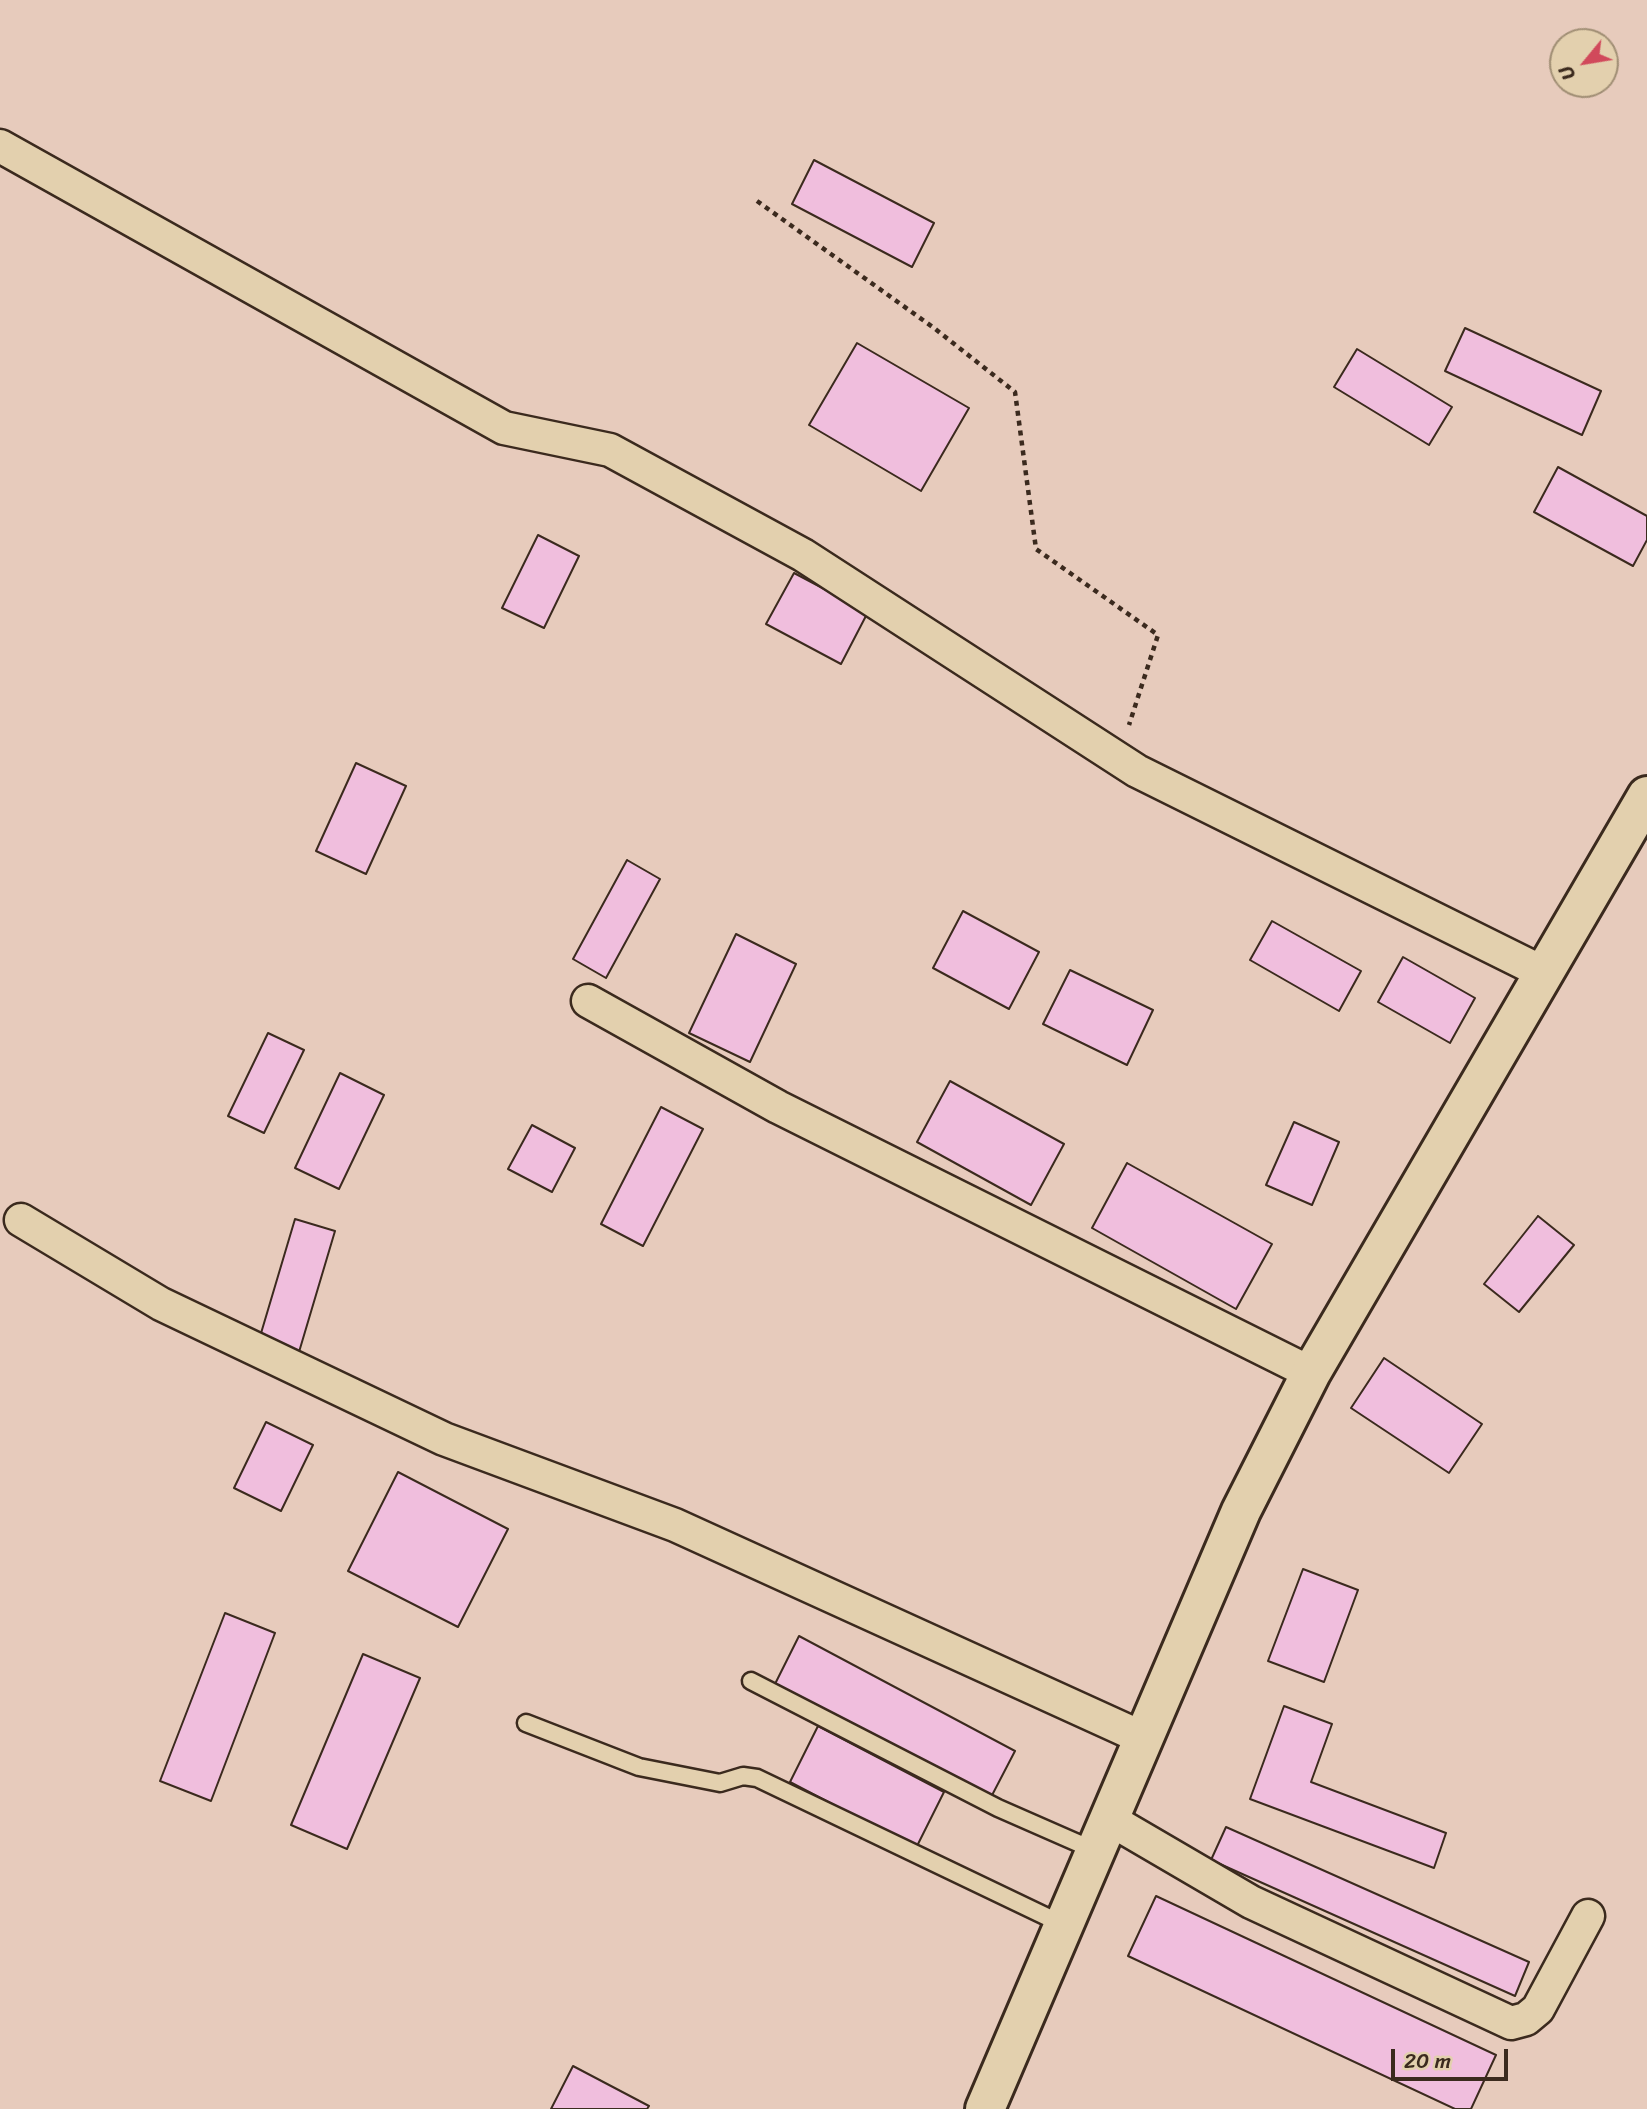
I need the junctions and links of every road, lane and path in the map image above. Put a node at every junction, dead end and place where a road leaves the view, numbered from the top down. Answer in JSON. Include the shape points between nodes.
{"nodes":[{"id":1,"x":0,"y":146,"type":"edge"},
{"id":2,"x":757,"y":201,"type":"dead end"},
{"id":3,"x":1137,"y":771,"type":"junction"},
{"id":4,"x":1647,"y":796,"type":"edge"},
{"id":5,"x":1542,"y":972,"type":"junction"},
{"id":6,"x":588,"y":1000,"type":"dead end"},
{"id":7,"x":21,"y":1220,"type":"dead end"},
{"id":8,"x":1311,"y":1373,"type":"junction"},
{"id":9,"x":751,"y":1681,"type":"dead end"},
{"id":10,"x":526,"y":1723,"type":"dead end"},
{"id":11,"x":1143,"y":1738,"type":"junction"},
{"id":12,"x":1102,"y":1835,"type":"junction"},
{"id":13,"x":1588,"y":1916,"type":"dead end"},
{"id":14,"x":1064,"y":1925,"type":"junction"},
{"id":15,"x":985,"y":2109,"type":"edge"}],
"edges":[{"from":1,"to":3,"type":"street","via":[[504,428],[610,450],[791,549]]},
{"from":2,"to":3,"type":"path","via":[[1015,392],[1036,549],[1158,635],[1123,747]]},
{"from":3,"to":5,"type":"street"},
{"from":4,"to":5,"type":"street"},
{"from":5,"to":8,"type":"street"},
{"from":6,"to":8,"type":"street","via":[[778,1108]]},
{"from":7,"to":11,"type":"street","via":[[161,1304],[444,1439],[675,1525]]},
{"from":8,"to":11,"type":"street","via":[[1241,1511]]},
{"from":9,"to":12,"type":"lane","via":[[998,1808]]},
{"from":10,"to":14,"type":"lane","via":[[639,1767],[720,1783],[743,1776],[757,1778]]},
{"from":11,"to":12,"type":"street"},
{"from":12,"to":13,"type":"street","via":[[1511,2023],[1538,2009]]},
{"from":12,"to":14,"type":"street"},
{"from":14,"to":15,"type":"street"}]}
